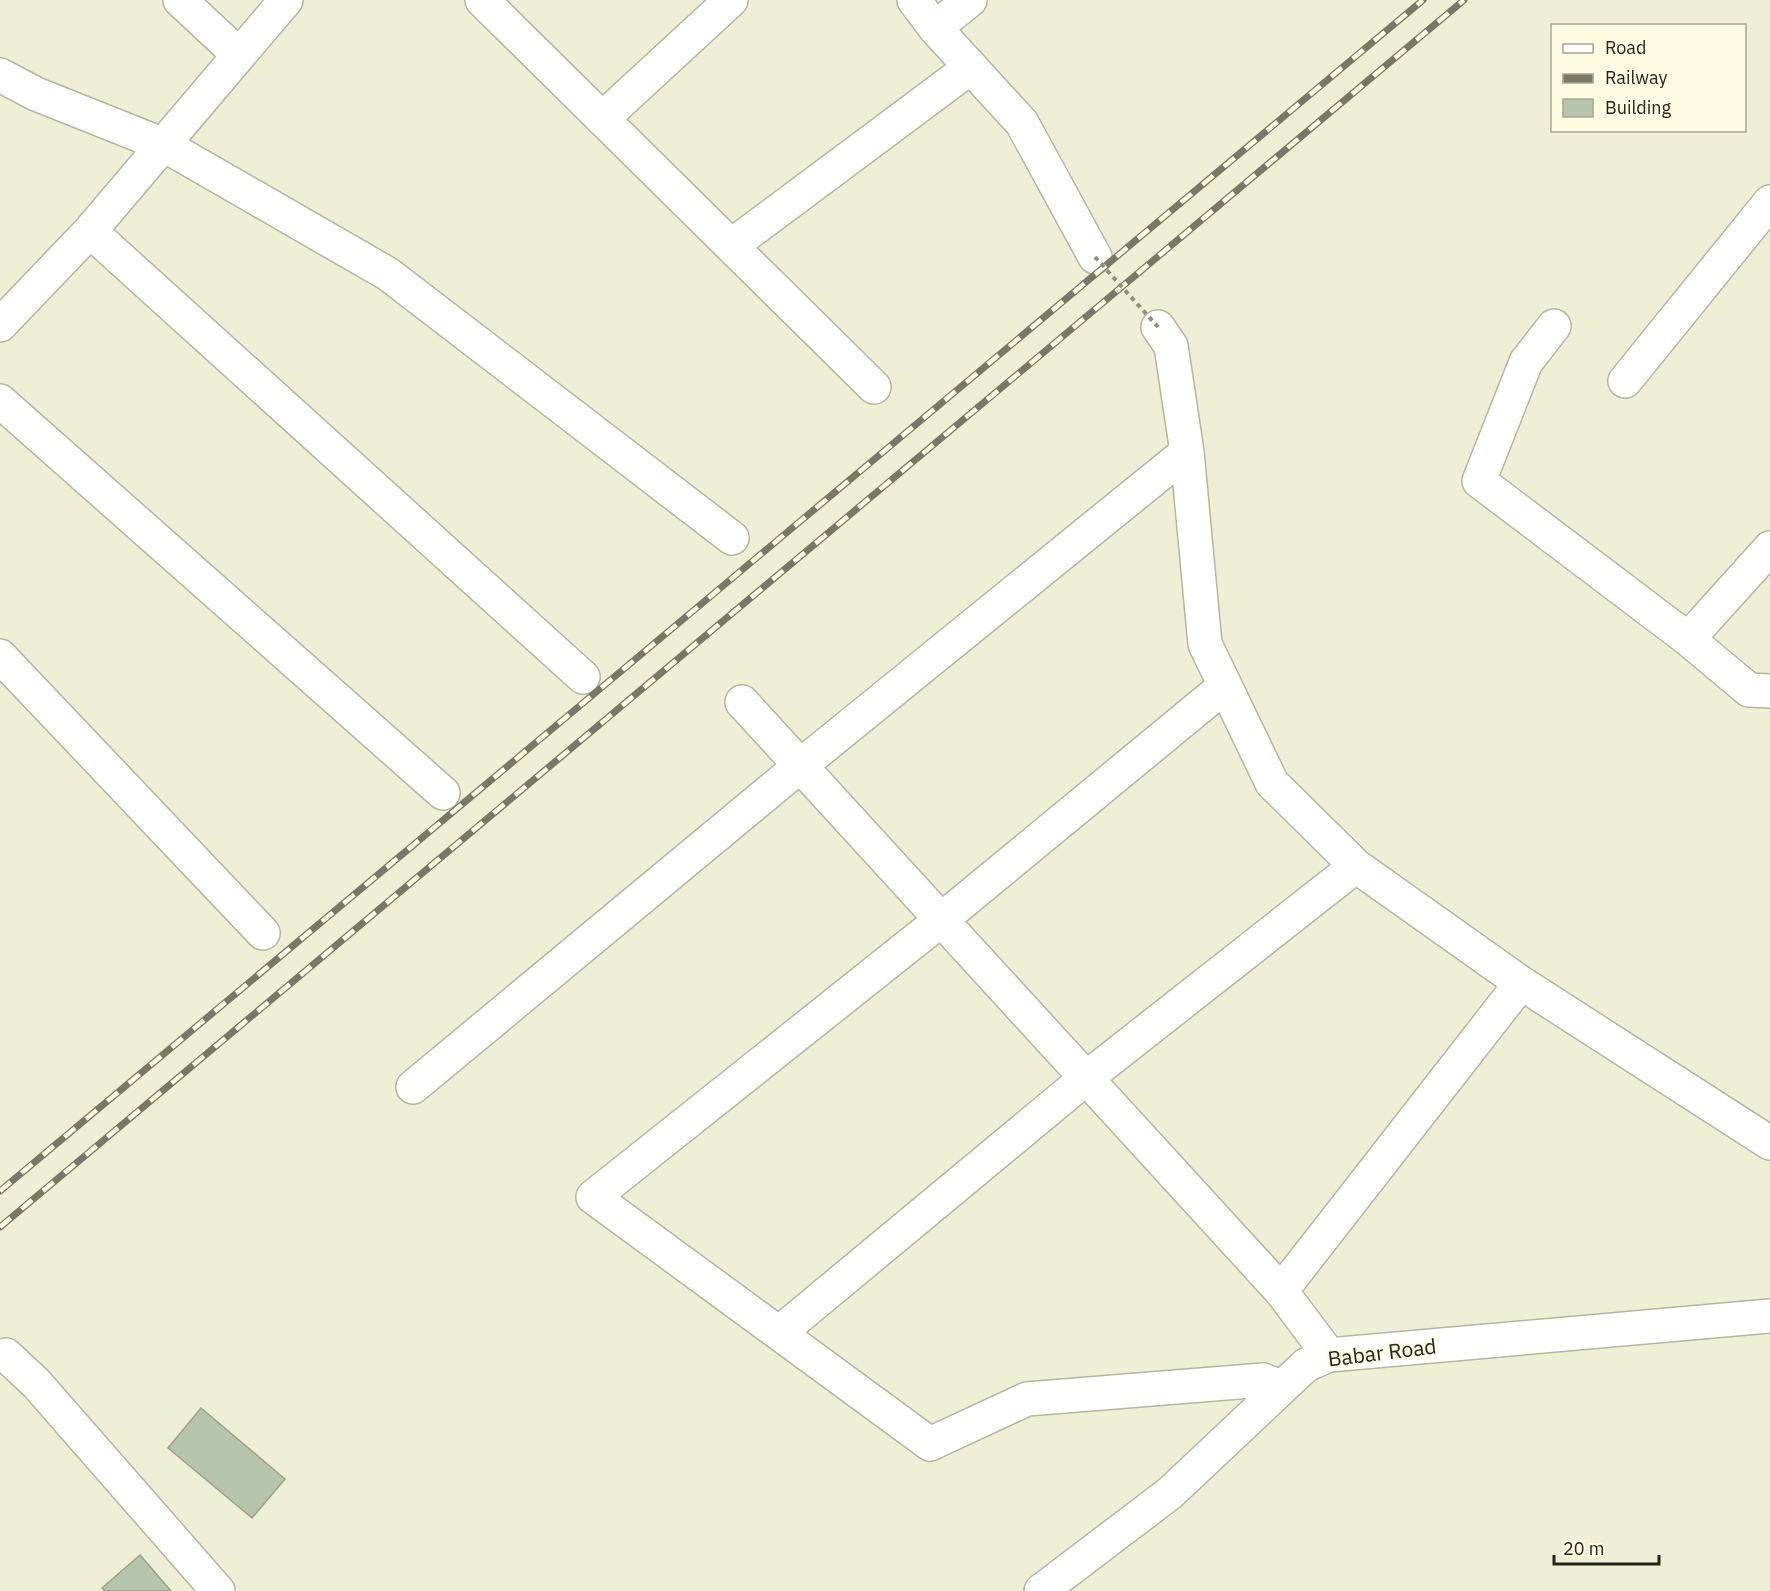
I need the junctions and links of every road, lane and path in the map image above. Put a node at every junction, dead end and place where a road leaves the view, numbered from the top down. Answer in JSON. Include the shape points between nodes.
{"nodes":[{"id":1,"x":180,"y":0,"type":"edge"},
{"id":2,"x":286,"y":0,"type":"edge"},
{"id":3,"x":483,"y":0,"type":"edge"},
{"id":4,"x":731,"y":0,"type":"edge"},
{"id":5,"x":914,"y":0,"type":"edge"},
{"id":6,"x":970,"y":0,"type":"edge"},
{"id":7,"x":935,"y":28,"type":"junction"},
{"id":8,"x":239,"y":55,"type":"junction"},
{"id":9,"x":971,"y":67,"type":"junction"},
{"id":10,"x":0,"y":75,"type":"edge"},
{"id":11,"x":602,"y":119,"type":"junction"},
{"id":12,"x":164,"y":145,"type":"junction"},
{"id":13,"x":1770,"y":202,"type":"edge"},
{"id":14,"x":90,"y":231,"type":"junction"},
{"id":15,"x":731,"y":246,"type":"junction"},
{"id":16,"x":1095,"y":256,"type":"joint"},
{"id":17,"x":0,"y":325,"type":"edge"},
{"id":18,"x":1554,"y":326,"type":"dead end"},
{"id":19,"x":1158,"y":327,"type":"joint"},
{"id":20,"x":1624,"y":381,"type":"dead end"},
{"id":21,"x":874,"y":387,"type":"dead end"},
{"id":22,"x":0,"y":401,"type":"edge"},
{"id":23,"x":1187,"y":452,"type":"junction"},
{"id":24,"x":732,"y":538,"type":"dead end"},
{"id":25,"x":1770,"y":548,"type":"edge"},
{"id":26,"x":1688,"y":639,"type":"junction"},
{"id":27,"x":6,"y":674,"type":"edge"},
{"id":28,"x":583,"y":677,"type":"dead end"},
{"id":29,"x":1225,"y":686,"type":"junction"},
{"id":30,"x":1770,"y":691,"type":"edge"},
{"id":31,"x":742,"y":702,"type":"dead end"},
{"id":32,"x":800,"y":766,"type":"junction"},
{"id":33,"x":442,"y":793,"type":"dead end"},
{"id":34,"x":1356,"y":866,"type":"junction"},
{"id":35,"x":941,"y":920,"type":"junction"},
{"id":36,"x":263,"y":933,"type":"dead end"},
{"id":37,"x":1521,"y":983,"type":"junction"},
{"id":38,"x":1085,"y":1078,"type":"junction"},
{"id":39,"x":412,"y":1087,"type":"dead end"},
{"id":40,"x":1770,"y":1143,"type":"edge"},
{"id":41,"x":1281,"y":1291,"type":"junction"},
{"id":42,"x":1770,"y":1316,"type":"edge"},
{"id":43,"x":779,"y":1334,"type":"junction"},
{"id":44,"x":6,"y":1355,"type":"dead end"},
{"id":45,"x":1329,"y":1355,"type":"junction"},
{"id":46,"x":1281,"y":1388,"type":"junction"},
{"id":47,"x":218,"y":1591,"type":"edge"},
{"id":48,"x":1041,"y":1591,"type":"edge"}],
"edges":[{"from":1,"to":8,"type":"street"},
{"from":2,"to":8,"type":"street"},
{"from":3,"to":11,"type":"street"},
{"from":4,"to":11,"type":"street"},
{"from":5,"to":7,"type":"street"},
{"from":6,"to":7,"type":"street"},
{"from":7,"to":9,"type":"street"},
{"from":8,"to":12,"type":"street"},
{"from":9,"to":15,"type":"street"},
{"from":9,"to":16,"type":"street","via":[[1022,123]]},
{"from":10,"to":12,"type":"street","via":[[36,94]]},
{"from":11,"to":15,"type":"street"},
{"from":12,"to":14,"type":"street"},
{"from":12,"to":24,"type":"street","via":[[388,274]]},
{"from":13,"to":20,"type":"street"},
{"from":14,"to":17,"type":"street"},
{"from":14,"to":28,"type":"street"},
{"from":15,"to":21,"type":"street"},
{"from":16,"to":19,"type":"path","bridge":true},
{"from":18,"to":26,"type":"street","via":[[1526,362],[1479,481]]},
{"from":19,"to":23,"type":"street","via":[[1171,346]]},
{"from":22,"to":33,"type":"street"},
{"from":23,"to":29,"type":"street","via":[[1204,644]]},
{"from":23,"to":32,"type":"street"},
{"from":25,"to":26,"type":"street"},
{"from":26,"to":30,"type":"street","via":[[1749,690]]},
{"from":27,"to":36,"type":"street"},
{"from":29,"to":34,"type":"street","via":[[1272,783]]},
{"from":29,"to":35,"type":"street"},
{"from":31,"to":32,"type":"street"},
{"from":32,"to":35,"type":"street"},
{"from":32,"to":39,"type":"street"},
{"from":34,"to":37,"type":"street"},
{"from":34,"to":38,"type":"street"},
{"from":35,"to":38,"type":"street"},
{"from":35,"to":43,"type":"street","via":[[592,1197]]},
{"from":37,"to":40,"type":"street"},
{"from":37,"to":41,"type":"street"},
{"from":38,"to":41,"type":"street"},
{"from":38,"to":43,"type":"street"},
{"from":41,"to":45,"type":"street"},
{"from":42,"to":45,"type":"street","name":"Babar Road"},
{"from":43,"to":46,"type":"street","via":[[930,1444],[1027,1398],[1263,1380]]},
{"from":44,"to":47,"type":"street","via":[[36,1383]]},
{"from":45,"to":46,"type":"street","name":"Babar Road","via":[[1306,1365]]},
{"from":46,"to":48,"type":"street","name":"Babar Road","via":[[1170,1493]]}]}
